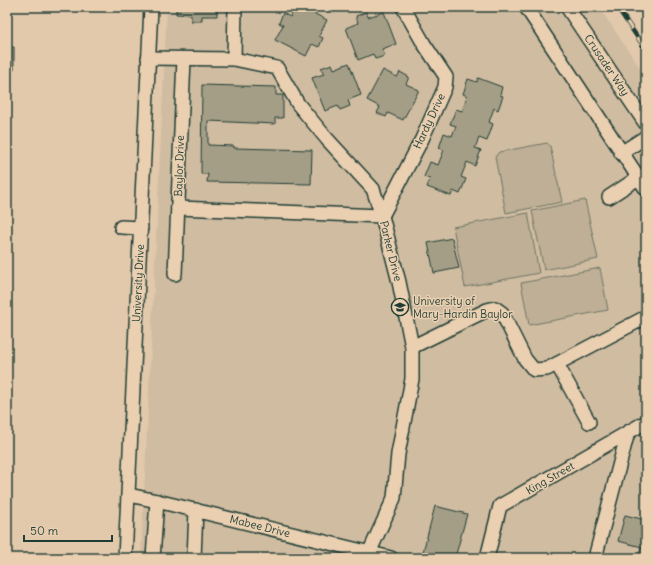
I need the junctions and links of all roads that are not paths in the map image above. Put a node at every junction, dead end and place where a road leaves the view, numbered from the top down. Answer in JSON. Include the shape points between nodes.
{"nodes":[{"id":1,"x":151,"y":7,"type":"edge"},
{"id":2,"x":235,"y":7,"type":"edge"},
{"id":3,"x":403,"y":7,"type":"edge"},
{"id":4,"x":526,"y":7,"type":"edge"},
{"id":5,"x":567,"y":7,"type":"edge"},
{"id":6,"x":148,"y":58,"type":"junction"},
{"id":7,"x":184,"y":59,"type":"junction"},
{"id":8,"x":234,"y":59,"type":"junction"},
{"id":9,"x":646,"y":124,"type":"edge"},
{"id":10,"x":646,"y":137,"type":"edge"},
{"id":11,"x":621,"y":152,"type":"junction"},
{"id":12,"x":638,"y":178,"type":"junction"},
{"id":13,"x":646,"y":189,"type":"edge"},
{"id":14,"x":609,"y":197,"type":"dead end"},
{"id":15,"x":178,"y":208,"type":"junction"},
{"id":16,"x":382,"y":216,"type":"junction"},
{"id":17,"x":121,"y":226,"type":"dead end"},
{"id":18,"x":141,"y":228,"type":"junction"},
{"id":19,"x":175,"y":274,"type":"dead end"},
{"id":20,"x":646,"y":317,"type":"edge"},
{"id":21,"x":412,"y":347,"type":"junction"},
{"id":22,"x":557,"y":364,"type":"junction"},
{"id":23,"x":589,"y":422,"type":"dead end"},
{"id":24,"x":646,"y":422,"type":"edge"},
{"id":25,"x":628,"y":432,"type":"junction"},
{"id":26,"x":129,"y":495,"type":"junction"},
{"id":27,"x":157,"y":501,"type":"junction"},
{"id":28,"x":196,"y":510,"type":"junction"},
{"id":29,"x":369,"y":553,"type":"junction"},
{"id":30,"x":126,"y":558,"type":"edge"},
{"id":31,"x":153,"y":558,"type":"edge"},
{"id":32,"x":194,"y":558,"type":"edge"},
{"id":33,"x":391,"y":558,"type":"edge"},
{"id":34,"x":488,"y":558,"type":"edge"},
{"id":35,"x":595,"y":558,"type":"edge"}],
"edges":[{"from":1,"to":6,"type":"street","name":"University Drive"},
{"from":2,"to":8,"type":"street"},
{"from":3,"to":16,"type":"street","name":"Hardy Drive","via":[[446,77],[445,87],[422,139]]},
{"from":4,"to":11,"type":"street"},
{"from":5,"to":9,"type":"street","name":"Crusader Way"},
{"from":6,"to":7,"type":"street","name":"Parker Drive"},
{"from":6,"to":18,"type":"street","name":"University Drive"},
{"from":7,"to":8,"type":"street","name":"Parker Drive"},
{"from":7,"to":15,"type":"street","name":"Baylor Drive"},
{"from":8,"to":16,"type":"street","name":"Parker Drive","via":[[277,68],[298,104],[373,189]]},
{"from":10,"to":11,"type":"street"},
{"from":11,"to":12,"type":"street"},
{"from":12,"to":13,"type":"street"},
{"from":12,"to":14,"type":"street"},
{"from":15,"to":16,"type":"street"},
{"from":15,"to":19,"type":"street","name":"Baylor Drive"},
{"from":16,"to":21,"type":"street","name":"Parker Drive"},
{"from":17,"to":18,"type":"street"},
{"from":18,"to":26,"type":"street","name":"University Drive"},
{"from":20,"to":22,"type":"street"},
{"from":21,"to":22,"type":"street","via":[[495,308],[502,313],[525,359],[534,370],[547,369]]},
{"from":21,"to":29,"type":"street","name":"Parker Drive","via":[[412,379],[398,454],[394,498]]},
{"from":22,"to":23,"type":"street"},
{"from":24,"to":25,"type":"street","name":"King Street"},
{"from":25,"to":34,"type":"street","name":"King Street","via":[[500,506]]},
{"from":25,"to":35,"type":"street"},
{"from":26,"to":27,"type":"street","name":"Mabee Drive"},
{"from":26,"to":30,"type":"street","name":"University Drive"},
{"from":27,"to":28,"type":"street","name":"Mabee Drive"},
{"from":27,"to":31,"type":"street"},
{"from":28,"to":29,"type":"street","name":"Mabee Drive"},
{"from":28,"to":32,"type":"street"},
{"from":29,"to":33,"type":"street","name":"Mabee Drive"}]}
